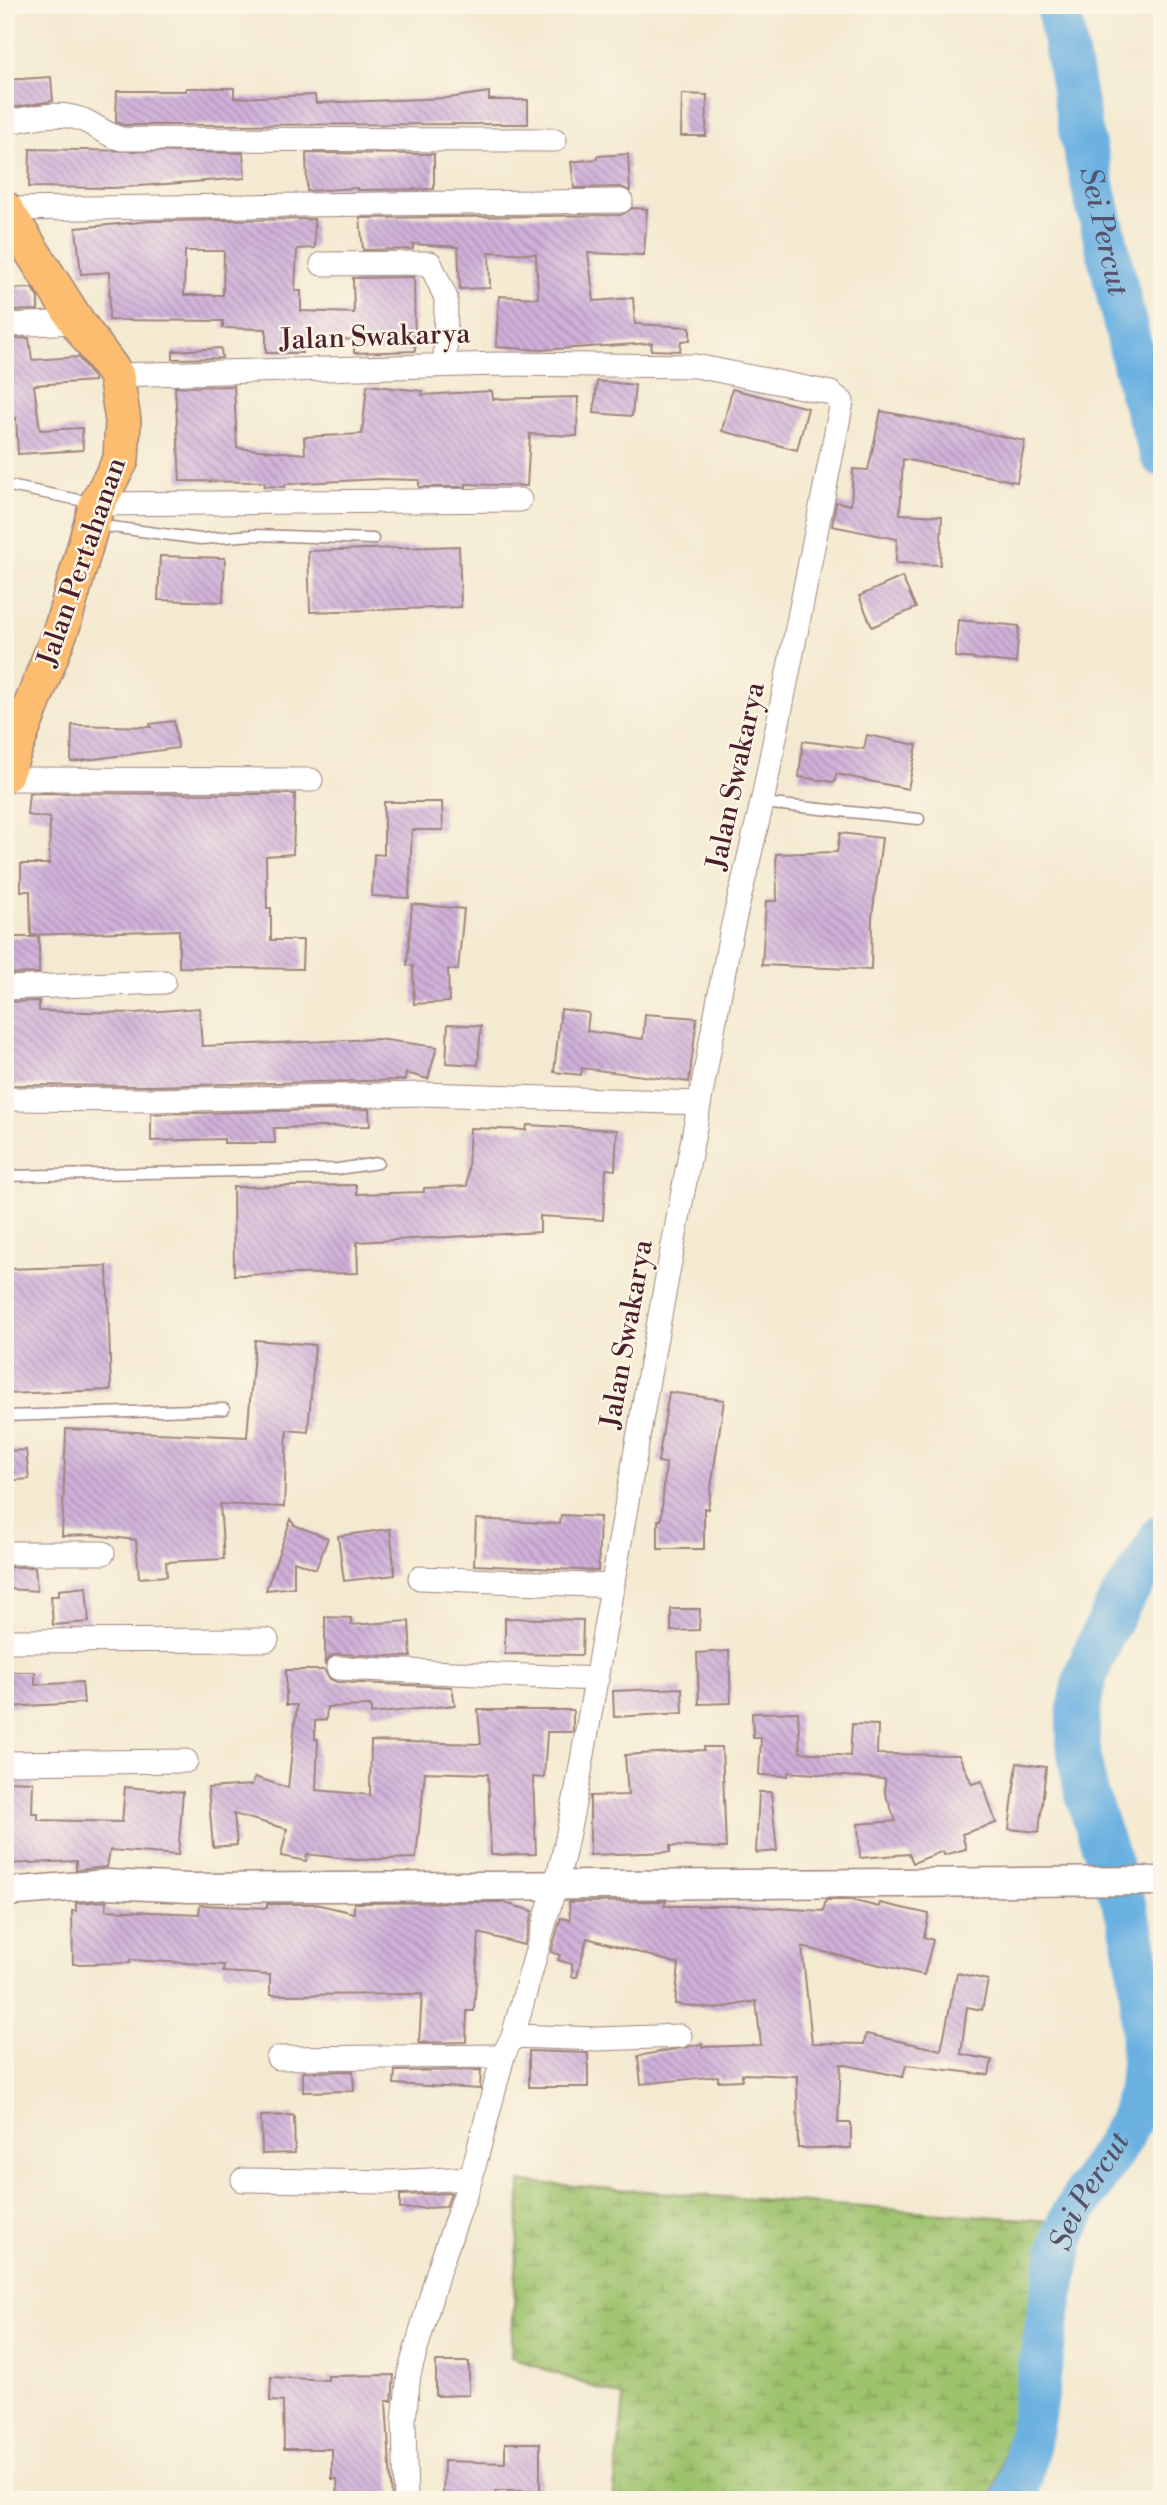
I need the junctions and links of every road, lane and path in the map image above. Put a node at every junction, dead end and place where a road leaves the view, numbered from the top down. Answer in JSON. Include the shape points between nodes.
{"nodes":[{"id":1,"x":5,"y":123,"type":"edge"},
{"id":2,"x":555,"y":140,"type":"dead end"},
{"id":3,"x":621,"y":201,"type":"dead end"},
{"id":4,"x":5,"y":209,"type":"edge"},
{"id":5,"x":322,"y":264,"type":"dead end"},
{"id":6,"x":77,"y":322,"type":"junction"},
{"id":7,"x":5,"y":324,"type":"edge"},
{"id":8,"x":445,"y":365,"type":"junction"},
{"id":9,"x":116,"y":375,"type":"junction"},
{"id":10,"x":5,"y":485,"type":"edge"},
{"id":11,"x":520,"y":500,"type":"dead end"},
{"id":12,"x":94,"y":514,"type":"junction"},
{"id":13,"x":373,"y":539,"type":"dead end"},
{"id":14,"x":5,"y":776,"type":"edge"},
{"id":15,"x":311,"y":780,"type":"dead end"},
{"id":16,"x":762,"y":803,"type":"junction"},
{"id":17,"x":919,"y":819,"type":"dead end"},
{"id":18,"x":164,"y":982,"type":"dead end"},
{"id":19,"x":5,"y":988,"type":"edge"},
{"id":20,"x":5,"y":1099,"type":"edge"},
{"id":21,"x":699,"y":1103,"type":"junction"},
{"id":22,"x":378,"y":1163,"type":"dead end"},
{"id":23,"x":5,"y":1176,"type":"edge"},
{"id":24,"x":224,"y":1409,"type":"dead end"},
{"id":25,"x":5,"y":1416,"type":"edge"},
{"id":26,"x":5,"y":1553,"type":"edge"},
{"id":27,"x":103,"y":1553,"type":"dead end"},
{"id":28,"x":420,"y":1578,"type":"dead end"},
{"id":29,"x":613,"y":1586,"type":"junction"},
{"id":30,"x":267,"y":1640,"type":"dead end"},
{"id":31,"x":5,"y":1641,"type":"edge"},
{"id":32,"x":338,"y":1668,"type":"dead end"},
{"id":33,"x":597,"y":1678,"type":"junction"},
{"id":34,"x":186,"y":1761,"type":"dead end"},
{"id":35,"x":5,"y":1763,"type":"edge"},
{"id":36,"x":1162,"y":1881,"type":"edge"},
{"id":37,"x":555,"y":1884,"type":"junction"},
{"id":38,"x":5,"y":1892,"type":"edge"},
{"id":39,"x":680,"y":2036,"type":"dead end"},
{"id":40,"x":508,"y":2046,"type":"junction"},
{"id":41,"x":278,"y":2059,"type":"dead end"},
{"id":42,"x":471,"y":2178,"type":"junction"},
{"id":43,"x":243,"y":2180,"type":"dead end"},
{"id":44,"x":406,"y":2500,"type":"edge"}],
"edges":[{"from":1,"to":2,"type":"street","via":[[59,115],[83,120],[122,139]]},
{"from":3,"to":4,"type":"street"},
{"from":4,"to":6,"type":"main road","name":"Jalan Pertahanan"},
{"from":5,"to":8,"type":"street","via":[[430,263],[446,298]]},
{"from":6,"to":7,"type":"street"},
{"from":6,"to":9,"type":"main road","name":"Jalan Pertahanan"},
{"from":8,"to":9,"type":"street","name":"Jalan Swakarya"},
{"from":8,"to":16,"type":"street","name":"Jalan Swakarya","via":[[696,366],[831,393],[842,402]]},
{"from":9,"to":12,"type":"main road","name":"Jalan Pertahanan","via":[[123,421],[121,460]]},
{"from":10,"to":12,"type":"lane"},
{"from":11,"to":12,"type":"street"},
{"from":12,"to":13,"type":"lane","via":[[200,540],[254,535]]},
{"from":12,"to":14,"type":"main road","name":"Jalan Pertahanan","via":[[63,624]]},
{"from":14,"to":15,"type":"street"},
{"from":16,"to":17,"type":"lane"},
{"from":16,"to":21,"type":"street","name":"Jalan Swakarya","via":[[731,933]]},
{"from":18,"to":19,"type":"street"},
{"from":20,"to":21,"type":"street","via":[[423,1094]]},
{"from":21,"to":29,"type":"street","name":"Jalan Swakarya"},
{"from":22,"to":23,"type":"lane","via":[[338,1169]]},
{"from":24,"to":25,"type":"lane"},
{"from":26,"to":27,"type":"street"},
{"from":28,"to":29,"type":"street"},
{"from":29,"to":33,"type":"street","name":"Jalan Swakarya"},
{"from":30,"to":31,"type":"street"},
{"from":32,"to":33,"type":"street"},
{"from":33,"to":37,"type":"street","name":"Jalan Swakarya"},
{"from":34,"to":35,"type":"street"},
{"from":36,"to":37,"type":"street"},
{"from":37,"to":38,"type":"street","via":[[189,1888],[107,1884]]},
{"from":37,"to":40,"type":"street","name":"Jalan Swakarya"},
{"from":39,"to":40,"type":"street"},
{"from":40,"to":41,"type":"street"},
{"from":40,"to":42,"type":"street","name":"Jalan Swakarya"},
{"from":42,"to":43,"type":"street"},
{"from":42,"to":44,"type":"street","name":"Jalan Swakarya","via":[[409,2374],[404,2420]]}]}
